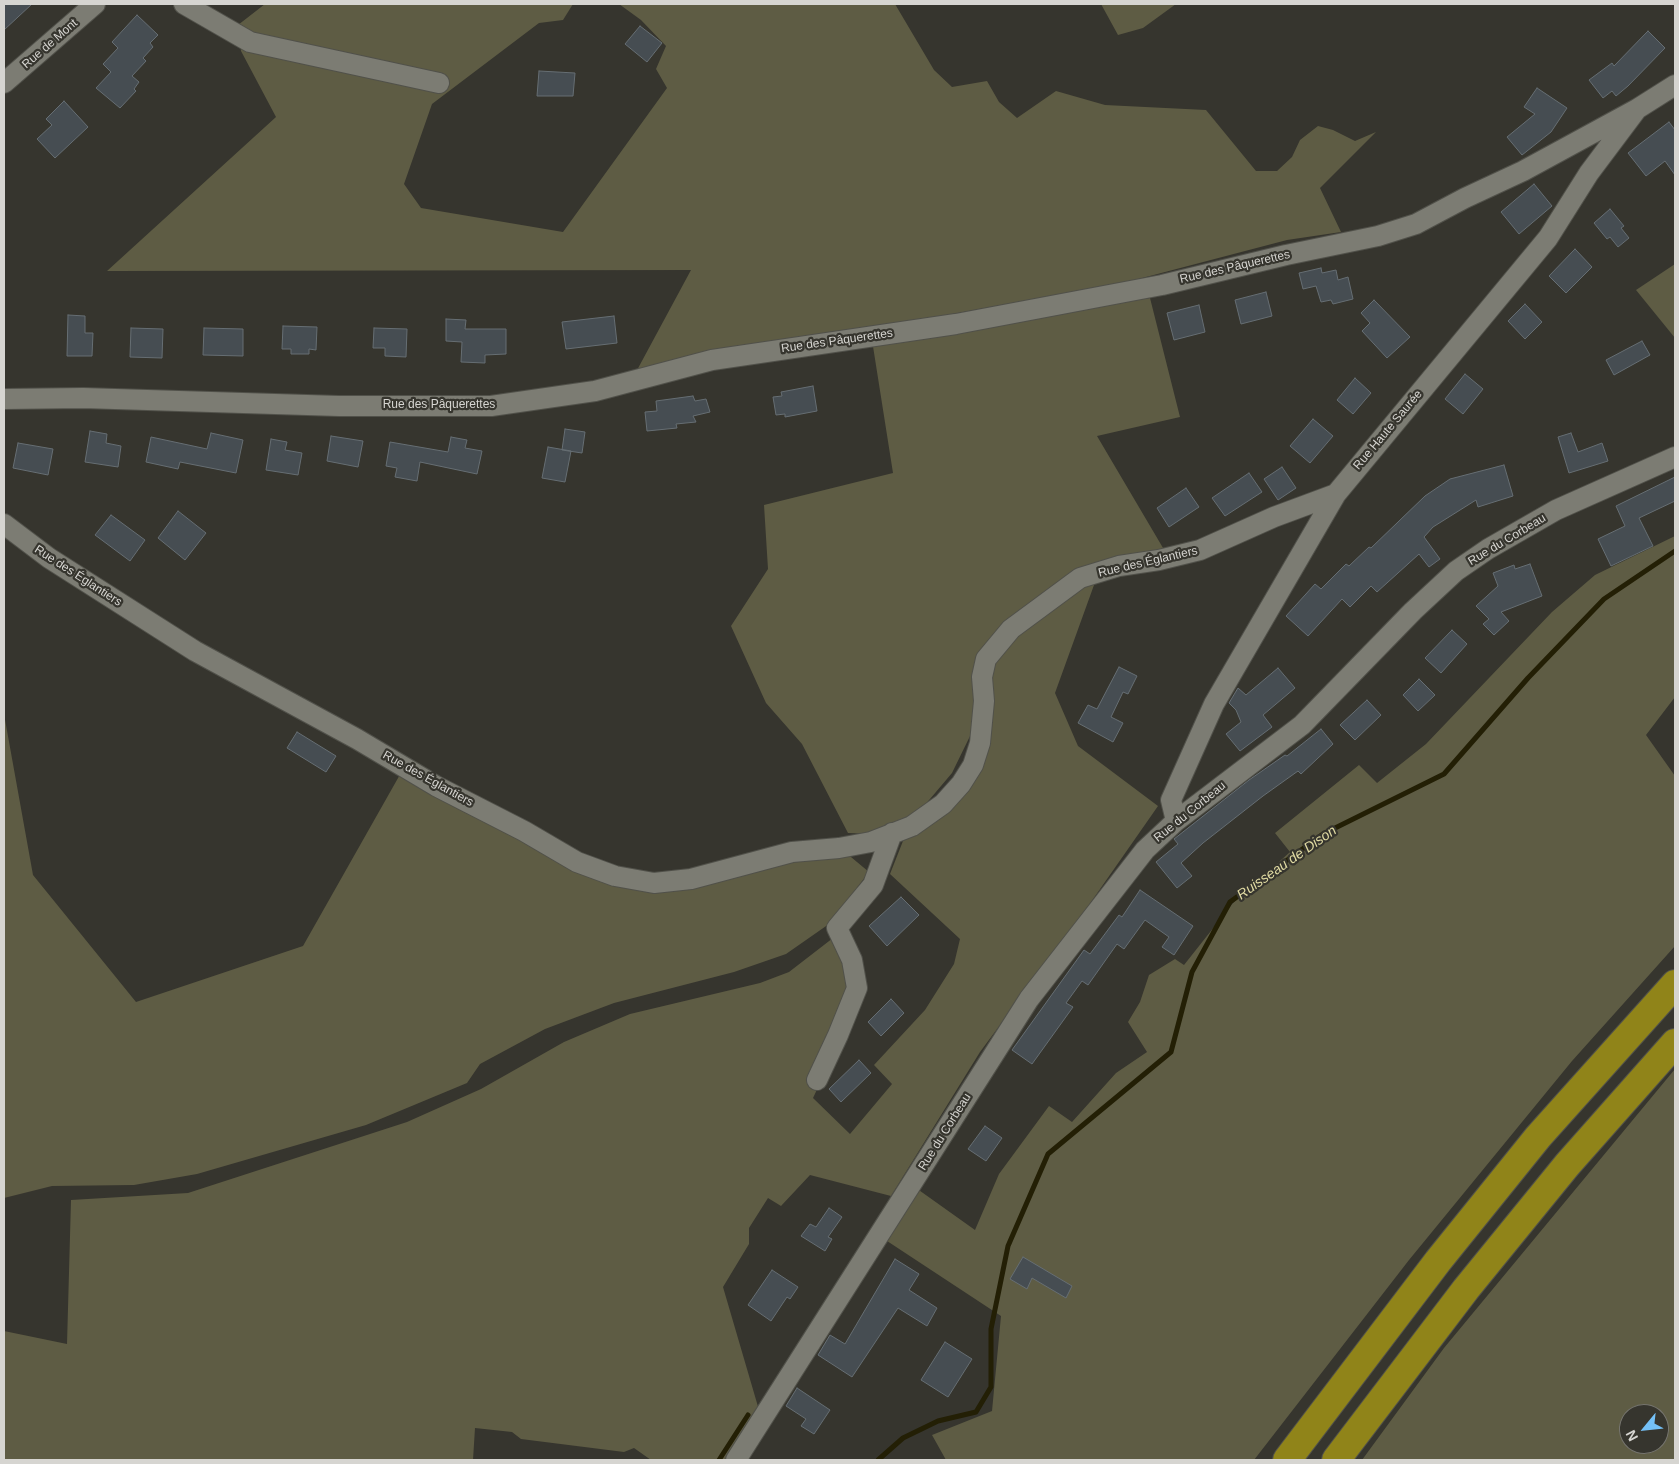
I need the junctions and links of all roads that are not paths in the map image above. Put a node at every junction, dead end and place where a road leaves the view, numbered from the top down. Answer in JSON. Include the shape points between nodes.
{"nodes":[{"id":1,"x":95,"y":4,"type":"edge"},
{"id":2,"x":184,"y":4,"type":"edge"},
{"id":3,"x":439,"y":83,"type":"dead end"},
{"id":4,"x":4,"y":84,"type":"edge"},
{"id":5,"x":1675,"y":85,"type":"edge"},
{"id":6,"x":1637,"y":109,"type":"junction"},
{"id":7,"x":4,"y":399,"type":"edge"},
{"id":8,"x":1675,"y":457,"type":"edge"},
{"id":9,"x":1336,"y":494,"type":"junction"},
{"id":10,"x":4,"y":524,"type":"edge"},
{"id":11,"x":1176,"y":821,"type":"junction"},
{"id":12,"x":892,"y":833,"type":"junction"},
{"id":13,"x":1675,"y":984,"type":"edge"},
{"id":14,"x":1675,"y":1043,"type":"edge"},
{"id":15,"x":817,"y":1080,"type":"dead end"},
{"id":16,"x":736,"y":1460,"type":"edge"},
{"id":17,"x":1287,"y":1460,"type":"edge"},
{"id":18,"x":1336,"y":1460,"type":"edge"}],
"edges":[{"from":1,"to":4,"type":"street","name":"Rue de Mont"},
{"from":2,"to":3,"type":"street","via":[[250,42]]},
{"from":5,"to":6,"type":"street","name":"Rue Haute Saurée"},
{"from":6,"to":7,"type":"street","name":"Rue des Pâquerettes","via":[[1416,224],[1378,236],[1162,285],[956,324],[712,360],[595,391],[490,406]]},
{"from":6,"to":9,"type":"street","name":"Rue Haute Saurée","via":[[1548,238]]},
{"from":8,"to":11,"type":"street","name":"Rue du Corbeau","via":[[1556,510],[1456,571],[1302,725]]},
{"from":9,"to":11,"type":"street","name":"Rue Haute Saurée","via":[[1214,704],[1171,800]]},
{"from":9,"to":12,"type":"street","name":"Rue des Églantiers","via":[[1200,550],[1119,566],[1080,578],[1011,629],[986,659],[982,677],[984,701],[980,743],[973,765],[943,804],[912,826]]},
{"from":10,"to":12,"type":"street","name":"Rue des Églantiers","via":[[49,558],[195,651],[577,862],[615,876],[654,883],[691,879],[792,852],[871,842]]},
{"from":11,"to":16,"type":"street","name":"Rue du Corbeau","via":[[1145,850],[1029,999]]},
{"from":12,"to":15,"type":"street","via":[[874,885],[837,928],[852,960],[857,988]]},
{"from":13,"to":17,"type":"highway","via":[[1538,1137],[1438,1261]]},
{"from":14,"to":18,"type":"highway","via":[[1567,1165],[1466,1288]]}]}
